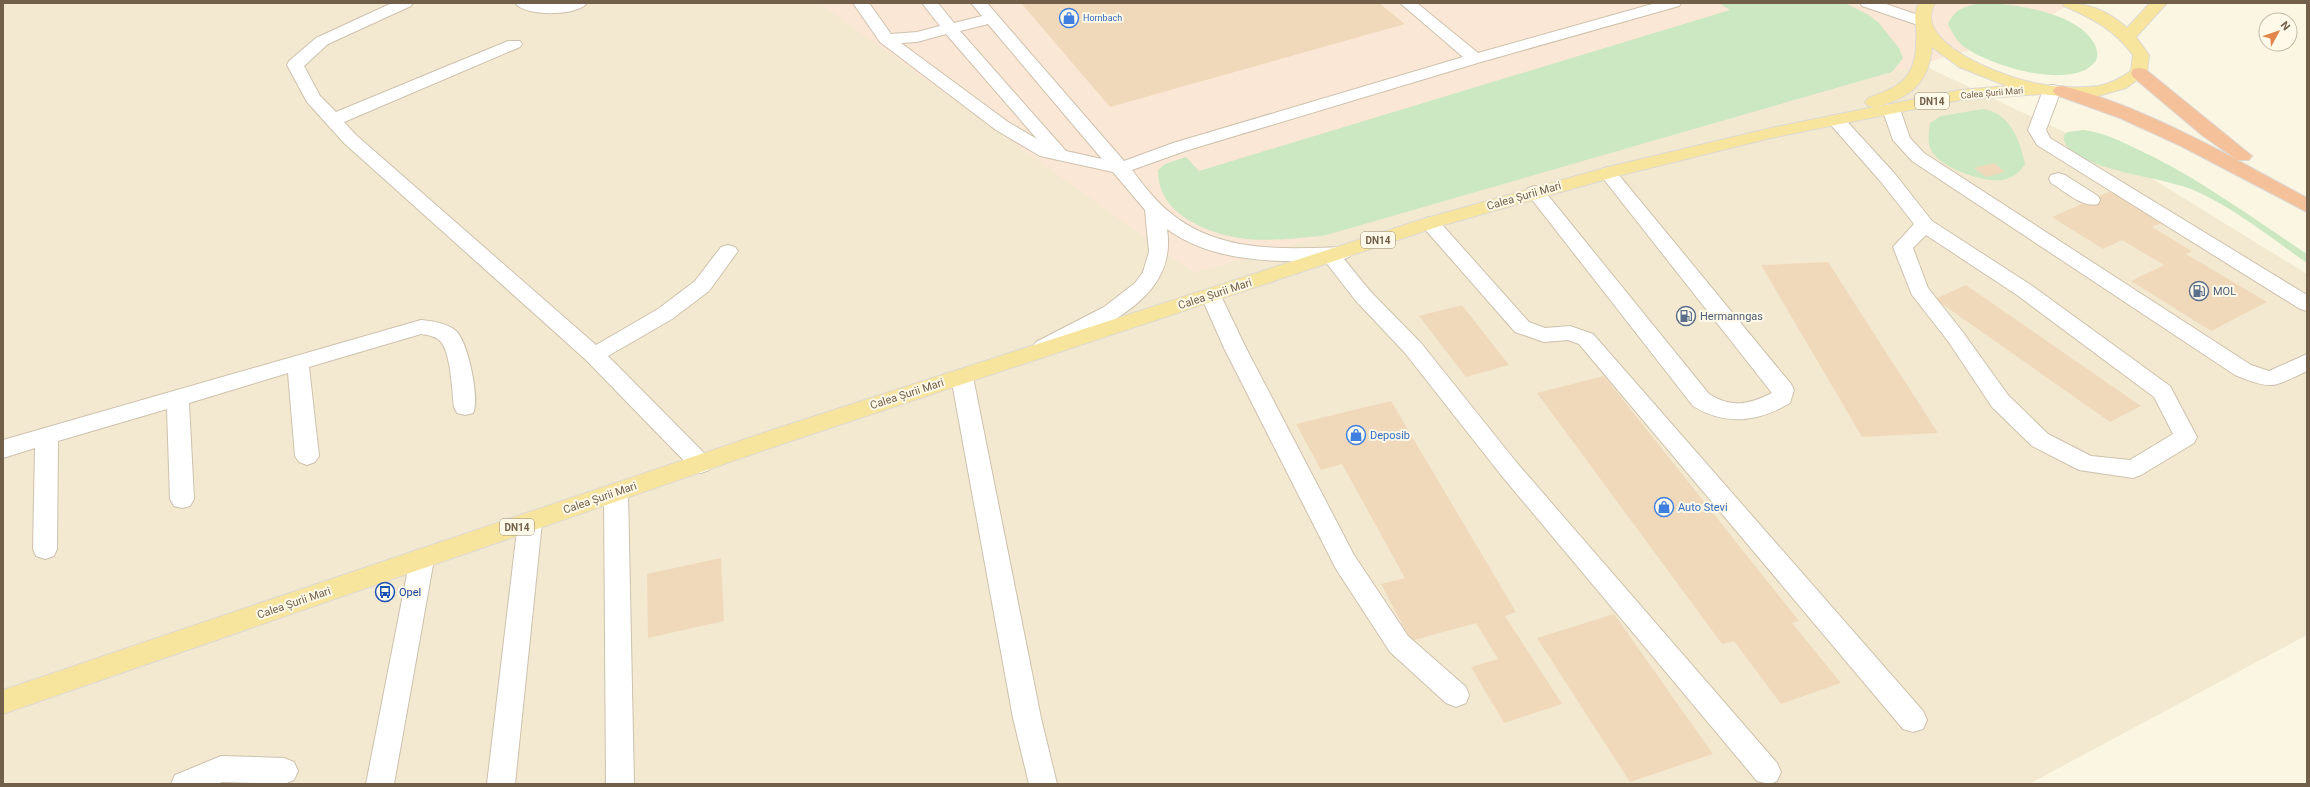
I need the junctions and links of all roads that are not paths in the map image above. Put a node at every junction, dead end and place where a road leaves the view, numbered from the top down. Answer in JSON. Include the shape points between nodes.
{"nodes":[{"id":1,"x":405,"y":3,"type":"edge"},
{"id":2,"x":523,"y":3,"type":"edge"},
{"id":3,"x":579,"y":3,"type":"edge"},
{"id":4,"x":861,"y":3,"type":"edge"},
{"id":5,"x":930,"y":3,"type":"edge"},
{"id":6,"x":979,"y":3,"type":"edge"},
{"id":7,"x":1408,"y":3,"type":"edge"},
{"id":8,"x":1674,"y":3,"type":"edge"},
{"id":9,"x":1868,"y":3,"type":"edge"},
{"id":10,"x":1927,"y":3,"type":"edge"},
{"id":11,"x":2070,"y":3,"type":"edge"},
{"id":12,"x":2159,"y":3,"type":"edge"},
{"id":13,"x":992,"y":18,"type":"junction"},
{"id":14,"x":1923,"y":25,"type":"junction"},
{"id":15,"x":950,"y":30,"type":"junction"},
{"id":16,"x":2128,"y":36,"type":"junction"},
{"id":17,"x":886,"y":39,"type":"junction"},
{"id":18,"x":514,"y":44,"type":"dead end"},
{"id":19,"x":1475,"y":58,"type":"junction"},
{"id":20,"x":2139,"y":73,"type":"junction"},
{"id":21,"x":2052,"y":90,"type":"junction"},
{"id":22,"x":1891,"y":109,"type":"junction"},
{"id":23,"x":335,"y":120,"type":"junction"},
{"id":24,"x":1829,"y":121,"type":"junction"},
{"id":25,"x":1062,"y":157,"type":"junction"},
{"id":26,"x":1121,"y":168,"type":"junction"},
{"id":27,"x":1608,"y":173,"type":"junction"},
{"id":28,"x":2058,"y":179,"type":"dead end"},
{"id":29,"x":1535,"y":192,"type":"junction"},
{"id":30,"x":2092,"y":200,"type":"dead end"},
{"id":31,"x":2307,"y":203,"type":"edge"},
{"id":32,"x":2307,"y":206,"type":"edge"},
{"id":33,"x":1154,"y":210,"type":"junction"},
{"id":34,"x":1430,"y":223,"type":"junction"},
{"id":35,"x":1925,"y":225,"type":"junction"},
{"id":36,"x":728,"y":251,"type":"dead end"},
{"id":37,"x":1336,"y":254,"type":"junction"},
{"id":38,"x":1211,"y":296,"type":"junction"},
{"id":39,"x":2307,"y":304,"type":"edge"},
{"id":40,"x":1033,"y":354,"type":"junction"},
{"id":41,"x":594,"y":355,"type":"junction"},
{"id":42,"x":2307,"y":362,"type":"edge"},
{"id":43,"x":298,"y":363,"type":"junction"},
{"id":44,"x":962,"y":377,"type":"junction"},
{"id":45,"x":178,"y":398,"type":"junction"},
{"id":46,"x":465,"y":408,"type":"dead end"},
{"id":47,"x":47,"y":437,"type":"junction"},
{"id":48,"x":3,"y":450,"type":"edge"},
{"id":49,"x":307,"y":456,"type":"dead end"},
{"id":50,"x":701,"y":464,"type":"junction"},
{"id":51,"x":616,"y":493,"type":"junction"},
{"id":52,"x":182,"y":499,"type":"dead end"},
{"id":53,"x":530,"y":522,"type":"junction"},
{"id":54,"x":45,"y":549,"type":"dead end"},
{"id":55,"x":422,"y":559,"type":"junction"},
{"id":56,"x":1456,"y":695,"type":"dead end"},
{"id":57,"x":3,"y":702,"type":"edge"},
{"id":58,"x":1913,"y":720,"type":"dead end"},
{"id":59,"x":284,"y":771,"type":"dead end"},
{"id":60,"x":1768,"y":772,"type":"dead end"},
{"id":61,"x":184,"y":784,"type":"edge"},
{"id":62,"x":380,"y":784,"type":"edge"},
{"id":63,"x":502,"y":784,"type":"edge"},
{"id":64,"x":620,"y":784,"type":"edge"},
{"id":65,"x":1043,"y":784,"type":"edge"}],
"edges":[{"from":1,"to":23,"type":"lane","via":[[322,41],[295,65],[314,98]]},
{"from":2,"to":3,"type":"lane","via":[[536,9],[566,7]]},
{"from":4,"to":17,"type":"lane"},
{"from":5,"to":15,"type":"lane"},
{"from":6,"to":13,"type":"lane"},
{"from":7,"to":19,"type":"lane"},
{"from":8,"to":19,"type":"lane"},
{"from":9,"to":14,"type":"lane"},
{"from":10,"to":14,"type":"main road","name":"Calea Șurii Mari","via":[[1922,10]]},
{"from":11,"to":16,"type":"main road","via":[[2098,15]]},
{"from":12,"to":16,"type":"main road"},
{"from":13,"to":15,"type":"lane"},
{"from":13,"to":26,"type":"lane"},
{"from":14,"to":21,"type":"main road","via":[[1940,47],[1967,65],[2003,79]]},
{"from":14,"to":24,"type":"main road","name":"Calea Șurii Mari","number":"DN14","via":[[1924,58],[1918,77],[1900,92]]},
{"from":15,"to":17,"type":"lane","via":[[917,37]]},
{"from":15,"to":25,"type":"lane"},
{"from":16,"to":20,"type":"main road","via":[[2142,55]]},
{"from":17,"to":25,"type":"lane","via":[[1002,126],[1046,152]]},
{"from":18,"to":23,"type":"lane"},
{"from":19,"to":26,"type":"lane","via":[[1179,147]]},
{"from":20,"to":21,"type":"main road","via":[[2123,85],[2097,91]]},
{"from":20,"to":31,"type":"highway","via":[[2209,132]]},
{"from":21,"to":22,"type":"main road","name":"Calea Șurii Mari","number":"DN14","via":[[1960,95]]},
{"from":21,"to":32,"type":"highway","via":[[2105,106],[2165,131],[2252,174]]},
{"from":21,"to":39,"type":"lane","via":[[2037,130],[2043,141]]},
{"from":22,"to":24,"type":"main road","name":"Calea Șurii Mari","number":"DN14"},
{"from":22,"to":42,"type":"lane","via":[[1902,140],[1918,157],[2243,370],[2267,379]]},
{"from":23,"to":41,"type":"lane","via":[[350,139]]},
{"from":24,"to":27,"type":"main road","name":"Calea Șurii Mari","number":"DN14"},
{"from":24,"to":35,"type":"lane","via":[[1888,178]]},
{"from":25,"to":26,"type":"lane"},
{"from":26,"to":33,"type":"lane"},
{"from":27,"to":29,"type":"main road","name":"Calea Șurii Mari","number":"DN14"},
{"from":27,"to":29,"type":"lane","via":[[1782,390],[1782,397],[1775,402],[1729,412],[1701,400]]},
{"from":28,"to":30,"type":"lane"},
{"from":29,"to":34,"type":"main road","name":"Calea Șurii Mari","number":"DN14"},
{"from":33,"to":37,"type":"lane","via":[[1178,228],[1208,242],[1229,248],[1286,256]]},
{"from":33,"to":40,"type":"lane","via":[[1159,258],[1152,278],[1131,300]]},
{"from":34,"to":37,"type":"main road","name":"Calea Șurii Mari","number":"DN14"},
{"from":34,"to":58,"type":"lane","via":[[1522,327],[1544,335],[1570,333],[1586,339]]},
{"from":35,"to":35,"type":"lane","via":[[2024,290],[2162,392],[2186,437],[2133,469],[2087,464],[2040,440],[2000,401],[1919,290],[1903,247]]},
{"from":36,"to":41,"type":"lane","via":[[702,286],[665,314]]},
{"from":37,"to":38,"type":"main road","name":"Calea Șurii Mari","number":"DN14"},
{"from":37,"to":60,"type":"lane","via":[[1363,296],[1413,348],[1509,469]]},
{"from":38,"to":40,"type":"main road","name":"Calea Șurii Mari","number":"DN14"},
{"from":38,"to":56,"type":"lane","via":[[1345,562],[1399,644]]},
{"from":40,"to":44,"type":"main road","name":"Calea Șurii Mari","number":"DN14"},
{"from":41,"to":50,"type":"lane"},
{"from":43,"to":45,"type":"lane"},
{"from":43,"to":46,"type":"lane","via":[[421,327],[435,329],[449,337],[454,347]]},
{"from":43,"to":49,"type":"lane"},
{"from":44,"to":50,"type":"main road","name":"Calea Șurii Mari","number":"DN14"},
{"from":44,"to":65,"type":"lane","via":[[1027,718]]},
{"from":45,"to":47,"type":"lane"},
{"from":45,"to":52,"type":"lane"},
{"from":47,"to":48,"type":"lane"},
{"from":47,"to":54,"type":"lane"},
{"from":50,"to":51,"type":"main road","name":"Calea Șurii Mari","number":"DN14"},
{"from":51,"to":53,"type":"main road","name":"Calea Șurii Mari","number":"DN14"},
{"from":51,"to":64,"type":"lane"},
{"from":53,"to":55,"type":"main road","name":"Calea Șurii Mari","number":"DN14"},
{"from":53,"to":63,"type":"lane"},
{"from":55,"to":57,"type":"main road","name":"Calea Șurii Mari","number":"DN14"},
{"from":55,"to":62,"type":"lane"},
{"from":59,"to":61,"type":"lane","via":[[221,769]]}]}
